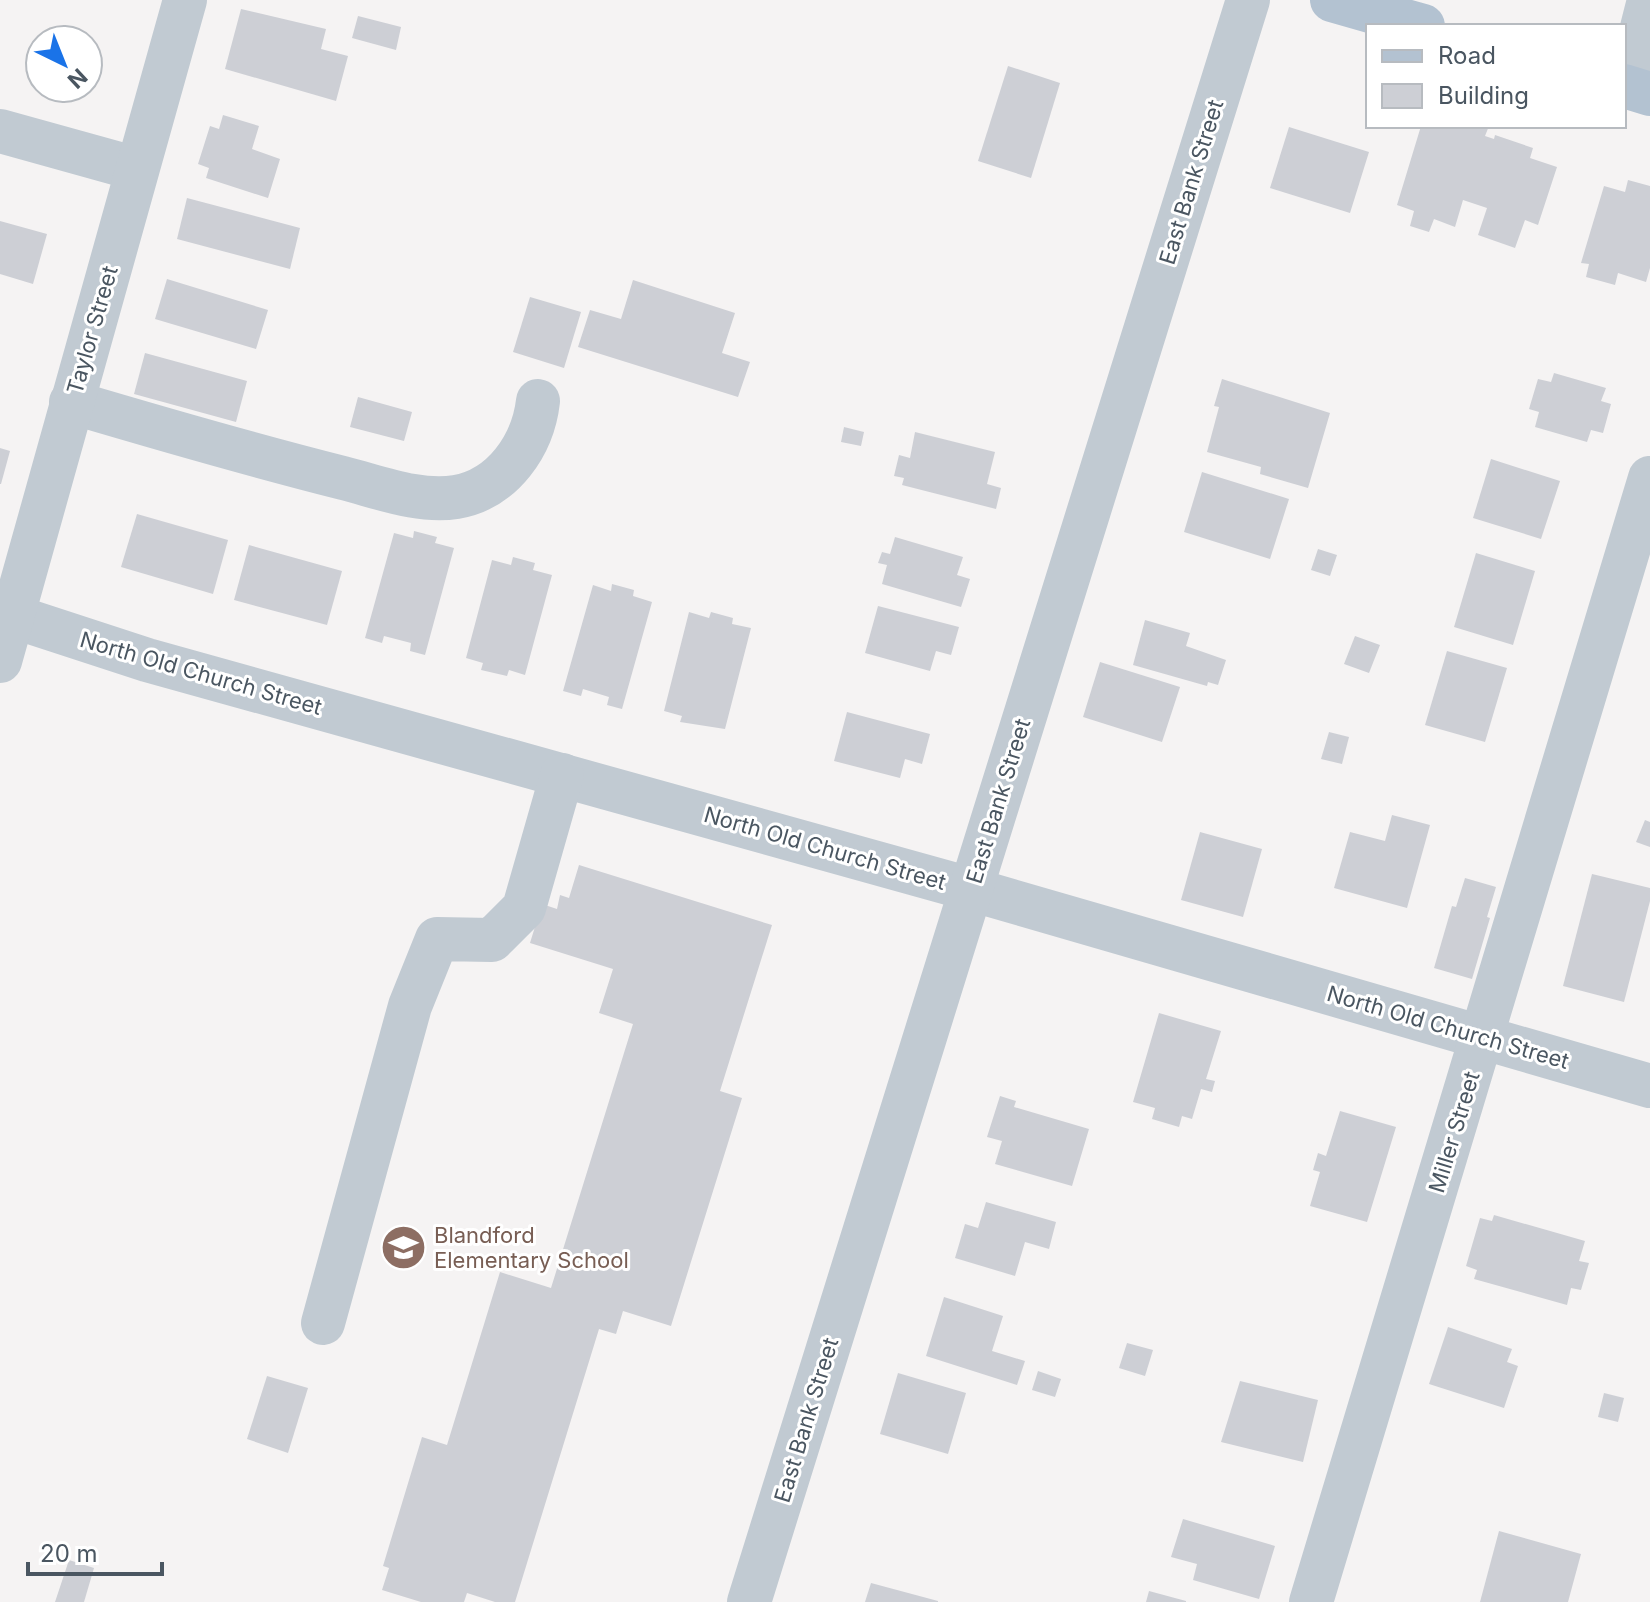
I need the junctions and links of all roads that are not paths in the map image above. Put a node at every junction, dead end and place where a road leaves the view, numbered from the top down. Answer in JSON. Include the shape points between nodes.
{"nodes":[{"id":1,"x":185,"y":0,"type":"edge"},
{"id":2,"x":1248,"y":0,"type":"edge"},
{"id":3,"x":1332,"y":0,"type":"edge"},
{"id":4,"x":1649,"y":0,"type":"edge"},
{"id":5,"x":1416,"y":24,"type":"edge"},
{"id":6,"x":1634,"y":89,"type":"edge"},
{"id":7,"x":0,"y":131,"type":"edge"},
{"id":8,"x":137,"y":169,"type":"junction"},
{"id":9,"x":538,"y":401,"type":"dead end"},
{"id":10,"x":71,"y":402,"type":"junction"},
{"id":11,"x":1650,"y":478,"type":"edge"},
{"id":12,"x":6,"y":614,"type":"edge"},
{"id":13,"x":0,"y":661,"type":"edge"},
{"id":14,"x":562,"y":775,"type":"junction"},
{"id":15,"x":970,"y":889,"type":"junction"},
{"id":16,"x":1483,"y":1036,"type":"junction"},
{"id":17,"x":1650,"y":1086,"type":"edge"},
{"id":18,"x":323,"y":1323,"type":"dead end"},
{"id":19,"x":749,"y":1602,"type":"edge"},
{"id":20,"x":1311,"y":1602,"type":"edge"}],
"edges":[{"from":1,"to":8,"type":"street","name":"Taylor Street"},
{"from":2,"to":15,"type":"street","name":"East Bank Street"},
{"from":3,"to":5,"type":"main road"},
{"from":4,"to":6,"type":"street"},
{"from":7,"to":8,"type":"street"},
{"from":8,"to":10,"type":"street","name":"Taylor Street"},
{"from":9,"to":10,"type":"street","via":[[529,440],[489,484],[426,499]]},
{"from":10,"to":12,"type":"street","name":"Taylor Street"},
{"from":11,"to":16,"type":"street","name":"Miller Street"},
{"from":12,"to":13,"type":"street","name":"Taylor Street"},
{"from":12,"to":14,"type":"street","name":"North Old Church Street","via":[[147,660]]},
{"from":14,"to":15,"type":"street","name":"North Old Church Street"},
{"from":14,"to":18,"type":"street","via":[[524,908],[492,940],[437,939],[410,1006]]},
{"from":15,"to":16,"type":"street","name":"North Old Church Street"},
{"from":15,"to":19,"type":"street","name":"East Bank Street"},
{"from":16,"to":17,"type":"street","name":"North Old Church Street"},
{"from":16,"to":20,"type":"street","name":"Miller Street"}]}
